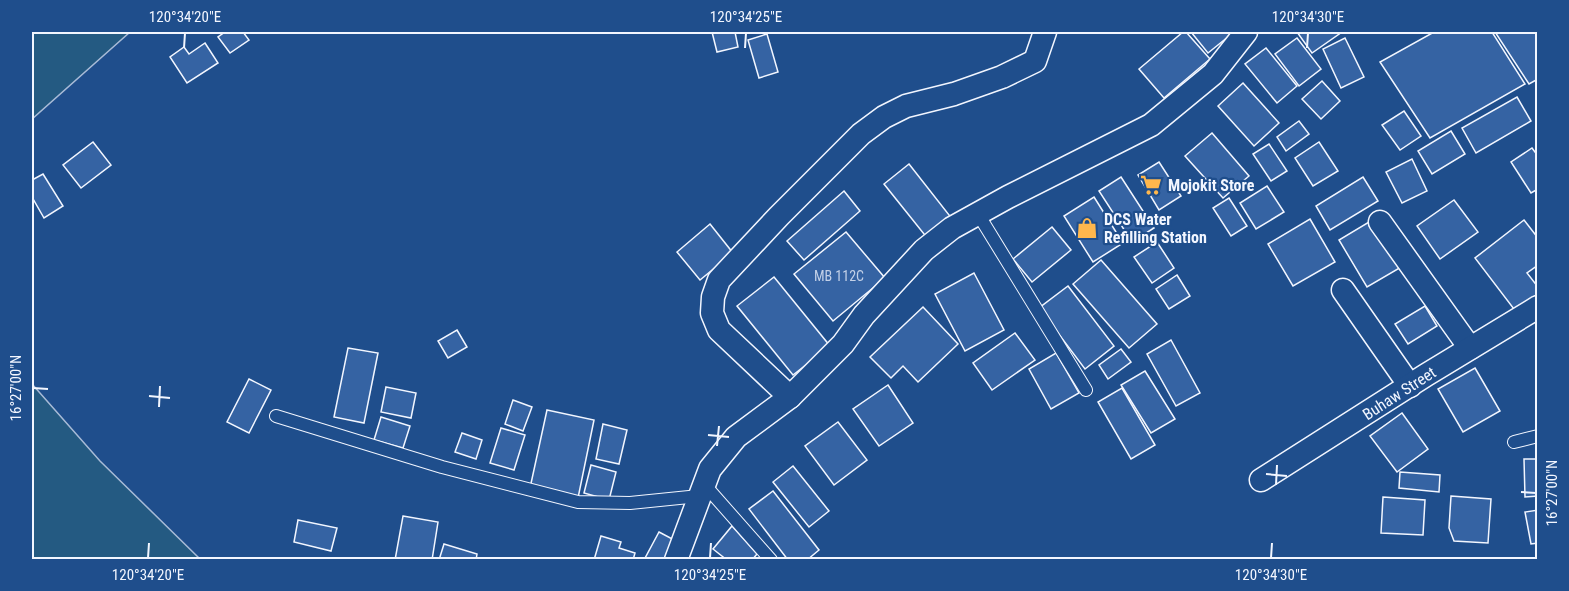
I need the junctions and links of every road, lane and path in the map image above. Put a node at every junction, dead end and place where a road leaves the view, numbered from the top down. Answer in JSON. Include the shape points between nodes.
{"nodes":[{"id":1,"x":1045,"y":32,"type":"edge"},
{"id":2,"x":1246,"y":32,"type":"edge"},
{"id":3,"x":978,"y":214,"type":"junction"},
{"id":4,"x":1380,"y":222,"type":"dead end"},
{"id":5,"x":1343,"y":290,"type":"dead end"},
{"id":6,"x":1538,"y":308,"type":"edge"},
{"id":7,"x":1470,"y":348,"type":"junction"},
{"id":8,"x":1410,"y":386,"type":"junction"},
{"id":9,"x":1086,"y":390,"type":"dead end"},
{"id":10,"x":790,"y":398,"type":"junction"},
{"id":11,"x":276,"y":416,"type":"dead end"},
{"id":12,"x":1538,"y":436,"type":"edge"},
{"id":13,"x":1514,"y":442,"type":"dead end"},
{"id":14,"x":1261,"y":480,"type":"dead end"},
{"id":15,"x":701,"y":489,"type":"junction"},
{"id":16,"x":676,"y":560,"type":"edge"},
{"id":17,"x":771,"y":560,"type":"edge"}],
"edges":[{"from":1,"to":10,"type":"street","via":[[1035,61],[954,94],[906,106],[861,134],[719,280],[712,313],[719,330]]},
{"from":2,"to":3,"type":"street","via":[[1213,74],[1151,125]]},
{"from":3,"to":9,"type":"lane"},
{"from":3,"to":10,"type":"street","via":[[924,250],[864,315],[843,344]]},
{"from":4,"to":7,"type":"street"},
{"from":5,"to":8,"type":"street"},
{"from":6,"to":7,"type":"street","name":"Buhaw Street"},
{"from":7,"to":8,"type":"street","name":"Buhaw Street"},
{"from":8,"to":14,"type":"street","name":"Buhaw Street"},
{"from":10,"to":15,"type":"street","via":[[736,437],[710,469]]},
{"from":11,"to":15,"type":"lane","via":[[442,467],[578,502],[630,504]]},
{"from":12,"to":13,"type":"lane"},
{"from":15,"to":16,"type":"street"},
{"from":15,"to":17,"type":"lane"}]}
